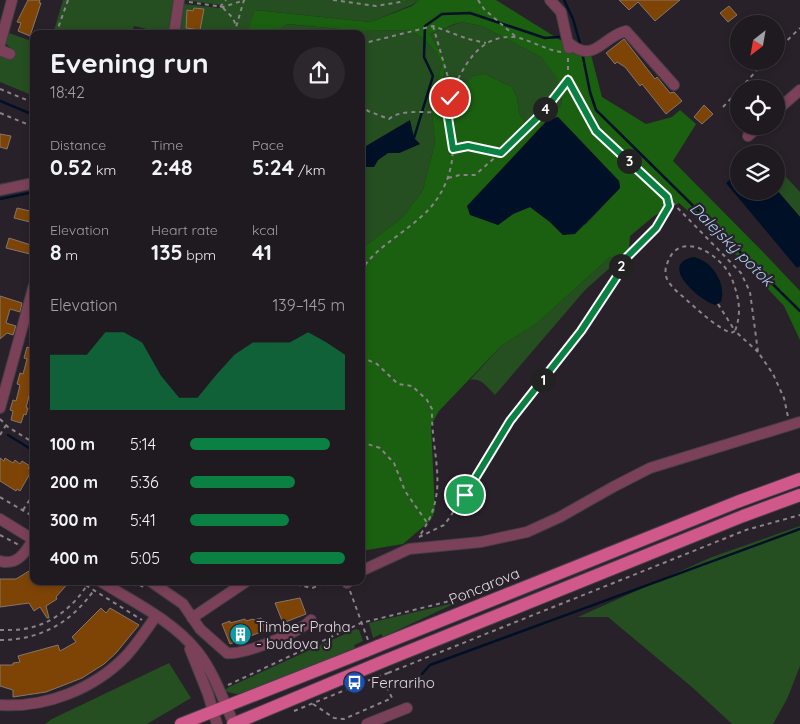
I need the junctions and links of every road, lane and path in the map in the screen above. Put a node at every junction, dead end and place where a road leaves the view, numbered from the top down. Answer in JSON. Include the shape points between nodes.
{"nodes":[{"id":1,"x":12,"y":0,"type":"edge"},
{"id":2,"x":68,"y":0,"type":"edge"},
{"id":3,"x":179,"y":0,"type":"edge"},
{"id":4,"x":226,"y":0,"type":"edge"},
{"id":5,"x":245,"y":0,"type":"edge"},
{"id":6,"x":333,"y":0,"type":"edge"},
{"id":7,"x":404,"y":0,"type":"edge"},
{"id":8,"x":478,"y":0,"type":"edge"},
{"id":9,"x":550,"y":0,"type":"edge"},
{"id":10,"x":220,"y":7,"type":"junction"},
{"id":11,"x":237,"y":26,"type":"junction"},
{"id":12,"x":433,"y":26,"type":"junction"},
{"id":13,"x":800,"y":28,"type":"edge"},
{"id":14,"x":57,"y":30,"type":"edge"},
{"id":15,"x":175,"y":30,"type":"edge"},
{"id":16,"x":236,"y":30,"type":"edge"},
{"id":17,"x":516,"y":37,"type":"junction"},
{"id":18,"x":785,"y":42,"type":"edge"},
{"id":19,"x":365,"y":43,"type":"edge"},
{"id":20,"x":486,"y":43,"type":"junction"},
{"id":21,"x":0,"y":44,"type":"edge"},
{"id":22,"x":576,"y":48,"type":"junction"},
{"id":23,"x":0,"y":50,"type":"edge"},
{"id":24,"x":10,"y":54,"type":"dead end"},
{"id":25,"x":757,"y":70,"type":"edge"},
{"id":26,"x":568,"y":80,"type":"junction"},
{"id":27,"x":748,"y":80,"type":"edge"},
{"id":28,"x":674,"y":86,"type":"dead end"},
{"id":29,"x":0,"y":89,"type":"edge"},
{"id":30,"x":800,"y":90,"type":"edge"},
{"id":31,"x":452,"y":91,"type":"junction"},
{"id":32,"x":730,"y":99,"type":"edge"},
{"id":33,"x":30,"y":102,"type":"edge"},
{"id":34,"x":785,"y":103,"type":"edge"},
{"id":35,"x":723,"y":107,"type":"dead end"},
{"id":36,"x":365,"y":108,"type":"edge"},
{"id":37,"x":447,"y":111,"type":"junction"},
{"id":38,"x":0,"y":113,"type":"edge"},
{"id":39,"x":30,"y":125,"type":"edge"},
{"id":40,"x":453,"y":149,"type":"junction"},
{"id":41,"x":501,"y":153,"type":"junction"},
{"id":42,"x":448,"y":178,"type":"junction"},
{"id":43,"x":30,"y":184,"type":"edge"},
{"id":44,"x":0,"y":190,"type":"edge"},
{"id":45,"x":667,"y":197,"type":"junction"},
{"id":46,"x":365,"y":266,"type":"edge"},
{"id":47,"x":30,"y":299,"type":"edge"},
{"id":48,"x":718,"y":304,"type":"dead end"},
{"id":49,"x":735,"y":331,"type":"junction"},
{"id":50,"x":758,"y":352,"type":"junction"},
{"id":51,"x":365,"y":359,"type":"edge"},
{"id":52,"x":0,"y":408,"type":"edge"},
{"id":53,"x":0,"y":419,"type":"edge"},
{"id":54,"x":800,"y":422,"type":"edge"},
{"id":55,"x":789,"y":424,"type":"junction"},
{"id":56,"x":6,"y":425,"type":"junction"},
{"id":57,"x":0,"y":435,"type":"edge"},
{"id":58,"x":30,"y":440,"type":"edge"},
{"id":59,"x":365,"y":443,"type":"edge"},
{"id":60,"x":800,"y":479,"type":"edge"},
{"id":61,"x":800,"y":495,"type":"edge"},
{"id":62,"x":0,"y":497,"type":"edge"},
{"id":63,"x":30,"y":499,"type":"edge"},
{"id":64,"x":23,"y":510,"type":"junction"},
{"id":65,"x":30,"y":515,"type":"edge"},
{"id":66,"x":800,"y":515,"type":"edge"},
{"id":67,"x":0,"y":520,"type":"edge"},
{"id":68,"x":428,"y":524,"type":"junction"},
{"id":69,"x":0,"y":535,"type":"edge"},
{"id":70,"x":419,"y":537,"type":"junction"},
{"id":71,"x":30,"y":538,"type":"edge"},
{"id":72,"x":30,"y":546,"type":"edge"},
{"id":73,"x":410,"y":549,"type":"junction"},
{"id":74,"x":27,"y":550,"type":"junction"},
{"id":75,"x":0,"y":561,"type":"edge"},
{"id":76,"x":365,"y":569,"type":"edge"},
{"id":77,"x":156,"y":585,"type":"edge"},
{"id":78,"x":242,"y":585,"type":"edge"},
{"id":79,"x":299,"y":585,"type":"edge"},
{"id":80,"x":321,"y":585,"type":"edge"},
{"id":81,"x":349,"y":585,"type":"edge"},
{"id":82,"x":87,"y":586,"type":"joint"},
{"id":83,"x":97,"y":586,"type":"edge"},
{"id":84,"x":513,"y":592,"type":"junction"},
{"id":85,"x":196,"y":615,"type":"junction"},
{"id":86,"x":156,"y":616,"type":"junction"},
{"id":87,"x":311,"y":620,"type":"dead end"},
{"id":88,"x":362,"y":622,"type":"junction"},
{"id":89,"x":142,"y":626,"type":"dead end"},
{"id":90,"x":0,"y":630,"type":"edge"},
{"id":91,"x":183,"y":637,"type":"junction"},
{"id":92,"x":0,"y":640,"type":"edge"},
{"id":93,"x":371,"y":646,"type":"junction"},
{"id":94,"x":380,"y":669,"type":"junction"},
{"id":95,"x":384,"y":680,"type":"dead end"},
{"id":96,"x":224,"y":687,"type":"dead end"},
{"id":97,"x":313,"y":704,"type":"junction"},
{"id":98,"x":0,"y":705,"type":"edge"},
{"id":99,"x":226,"y":706,"type":"junction"},
{"id":100,"x":407,"y":708,"type":"dead end"},
{"id":101,"x":213,"y":711,"type":"junction"},
{"id":102,"x":288,"y":714,"type":"dead end"},
{"id":103,"x":338,"y":719,"type":"junction"},
{"id":104,"x":337,"y":723,"type":"dead end"},
{"id":105,"x":181,"y":724,"type":"edge"},
{"id":106,"x":218,"y":724,"type":"edge"},
{"id":107,"x":233,"y":724,"type":"edge"},
{"id":108,"x":367,"y":724,"type":"edge"}],
"edges":[{"from":1,"to":21,"type":"street"},
{"from":2,"to":14,"type":"path"},
{"from":3,"to":10,"type":"path"},
{"from":3,"to":15,"type":"street"},
{"from":4,"to":10,"type":"path"},
{"from":5,"to":10,"type":"path"},
{"from":5,"to":11,"type":"path"},
{"from":6,"to":7,"type":"path","via":[[376,6]]},
{"from":8,"to":17,"type":"path"},
{"from":9,"to":22,"type":"street","via":[[560,12]]},
{"from":10,"to":11,"type":"path"},
{"from":11,"to":16,"type":"path"},
{"from":12,"to":19,"type":"path"},
{"from":12,"to":20,"type":"path"},
{"from":12,"to":31,"type":"path"},
{"from":13,"to":18,"type":"path"},
{"from":17,"to":20,"type":"path","via":[[498,38]]},
{"from":17,"to":22,"type":"path","via":[[548,50],[560,52]]},
{"from":20,"to":31,"type":"path","via":[[463,68]]},
{"from":22,"to":26,"type":"path"},
{"from":22,"to":28,"type":"street","via":[[598,48],[616,33],[626,31]]},
{"from":23,"to":24,"type":"street"},
{"from":25,"to":27,"type":"path"},
{"from":26,"to":41,"type":"path","via":[[544,111]]},
{"from":26,"to":45,"type":"path","via":[[596,131]]},
{"from":29,"to":33,"type":"path"},
{"from":30,"to":34,"type":"street"},
{"from":31,"to":37,"type":"path"},
{"from":32,"to":35,"type":"path"},
{"from":36,"to":37,"type":"path","via":[[389,119],[395,114]]},
{"from":37,"to":40,"type":"path"},
{"from":38,"to":39,"type":"path"},
{"from":40,"to":41,"type":"path","via":[[468,146]]},
{"from":40,"to":42,"type":"path"},
{"from":41,"to":42,"type":"path","via":[[475,175],[460,174]]},
{"from":42,"to":46,"type":"path","via":[[423,216]]},
{"from":43,"to":44,"type":"street"},
{"from":45,"to":50,"type":"path","via":[[741,273],[750,292]]},
{"from":45,"to":70,"type":"path","via":[[669,206],[665,216],[626,258],[581,331],[510,421],[450,517],[444,525]]},
{"from":47,"to":52,"type":"street"},
{"from":48,"to":49,"type":"path"},
{"from":49,"to":49,"type":"path","via":[[740,308],[728,271],[706,249],[678,248],[669,257],[666,278],[712,323],[731,333]]},
{"from":49,"to":50,"type":"path"},
{"from":50,"to":55,"type":"path","via":[[784,398]]},
{"from":51,"to":68,"type":"path","via":[[377,364],[398,384],[412,386],[428,400],[432,410],[438,495]]},
{"from":53,"to":56,"type":"path"},
{"from":54,"to":55,"type":"street"},
{"from":55,"to":73,"type":"street","via":[[650,468],[527,532],[481,542]]},
{"from":56,"to":57,"type":"path"},
{"from":56,"to":58,"type":"path"},
{"from":59,"to":68,"type":"path","via":[[380,448],[394,463],[405,491]]},
{"from":60,"to":84,"type":"main road","name":"Poncarova"},
{"from":61,"to":94,"type":"main road"},
{"from":62,"to":64,"type":"path"},
{"from":63,"to":64,"type":"path"},
{"from":64,"to":65,"type":"path"},
{"from":66,"to":94,"type":"path","via":[[746,530]]},
{"from":67,"to":71,"type":"street"},
{"from":68,"to":70,"type":"path"},
{"from":69,"to":74,"type":"path"},
{"from":70,"to":73,"type":"path"},
{"from":72,"to":74,"type":"street"},
{"from":73,"to":76,"type":"street"},
{"from":74,"to":75,"type":"street","via":[[12,562]]},
{"from":77,"to":85,"type":"street"},
{"from":78,"to":85,"type":"street"},
{"from":79,"to":80,"type":"path","via":[[312,588]]},
{"from":81,"to":88,"type":"path"},
{"from":82,"to":83,"type":"path"},
{"from":82,"to":90,"type":"path","via":[[70,606],[49,621],[24,629]]},
{"from":83,"to":86,"type":"street"},
{"from":83,"to":89,"type":"path","via":[[142,620]]},
{"from":83,"to":92,"type":"path","via":[[84,605],[48,632],[25,639]]},
{"from":84,"to":88,"type":"path","via":[[508,580],[446,602]]},
{"from":84,"to":93,"type":"main road","name":"Poncarova"},
{"from":85,"to":87,"type":"street","via":[[200,629],[223,650],[233,654],[298,630]]},
{"from":86,"to":91,"type":"street"},
{"from":86,"to":98,"type":"street","via":[[126,656],[84,687],[48,701]]},
{"from":88,"to":93,"type":"path"},
{"from":88,"to":96,"type":"path"},
{"from":91,"to":99,"type":"street","via":[[204,661]]},
{"from":91,"to":101,"type":"street"},
{"from":93,"to":99,"type":"main road","name":"Poncarova"},
{"from":94,"to":97,"type":"path"},
{"from":94,"to":107,"type":"main road"},
{"from":95,"to":103,"type":"path","via":[[392,698]]},
{"from":97,"to":102,"type":"path"},
{"from":97,"to":103,"type":"path"},
{"from":99,"to":101,"type":"main road","name":"Poncarova"},
{"from":99,"to":107,"type":"street"},
{"from":100,"to":108,"type":"street"},
{"from":101,"to":105,"type":"main road","name":"Poncarova"},
{"from":101,"to":106,"type":"street"},
{"from":103,"to":104,"type":"path"}]}
